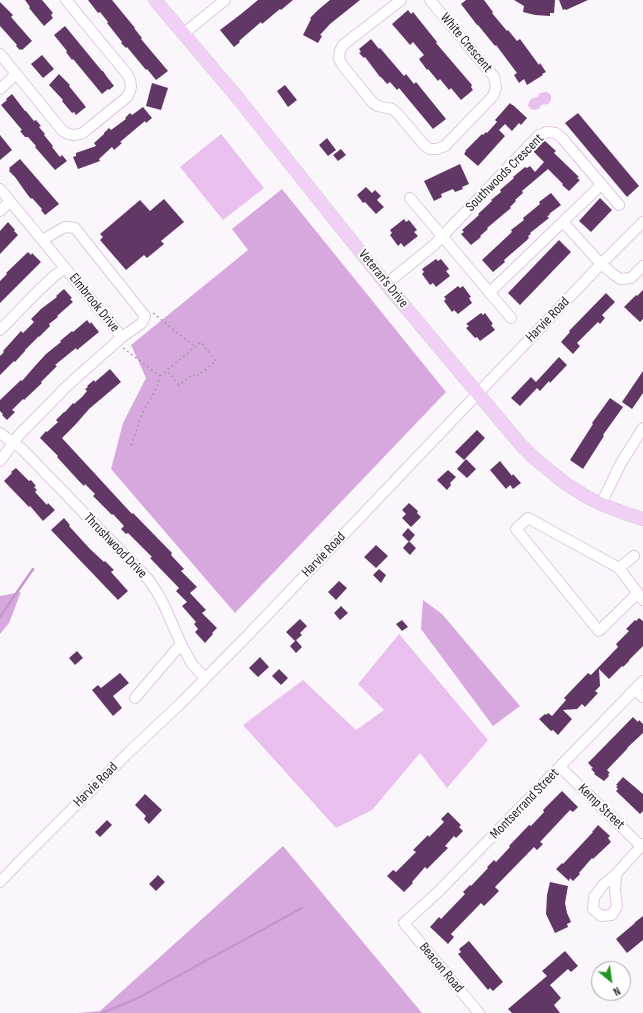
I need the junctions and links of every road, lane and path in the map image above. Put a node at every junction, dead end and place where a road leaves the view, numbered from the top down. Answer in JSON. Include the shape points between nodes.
{"nodes":[{"id":1,"x":66,"y":0,"type":"edge"},
{"id":2,"x":155,"y":0,"type":"edge"},
{"id":3,"x":225,"y":0,"type":"edge"},
{"id":4,"x":401,"y":0,"type":"edge"},
{"id":5,"x":430,"y":0,"type":"edge"},
{"id":6,"x":183,"y":34,"type":"junction"},
{"id":7,"x":0,"y":54,"type":"edge"},
{"id":8,"x":16,"y":74,"type":"junction"},
{"id":9,"x":0,"y":89,"type":"edge"},
{"id":10,"x":601,"y":185,"type":"junction"},
{"id":11,"x":0,"y":189,"type":"edge"},
{"id":12,"x":410,"y":198,"type":"dead end"},
{"id":13,"x":10,"y":201,"type":"junction"},
{"id":14,"x":619,"y":205,"type":"dead end"},
{"id":15,"x":0,"y":211,"type":"edge"},
{"id":16,"x":563,"y":222,"type":"junction"},
{"id":17,"x":643,"y":222,"type":"edge"},
{"id":18,"x":442,"y":237,"type":"junction"},
{"id":19,"x":42,"y":240,"type":"junction"},
{"id":20,"x":601,"y":264,"type":"junction"},
{"id":21,"x":643,"y":266,"type":"edge"},
{"id":22,"x":65,"y":268,"type":"junction"},
{"id":23,"x":386,"y":284,"type":"junction"},
{"id":24,"x":489,"y":293,"type":"junction"},
{"id":25,"x":148,"y":313,"type":"junction"},
{"id":26,"x":511,"y":318,"type":"dead end"},
{"id":27,"x":0,"y":330,"type":"edge"},
{"id":28,"x":118,"y":340,"type":"junction"},
{"id":29,"x":195,"y":347,"type":"junction"},
{"id":30,"x":167,"y":370,"type":"junction"},
{"id":31,"x":160,"y":376,"type":"junction"},
{"id":32,"x":478,"y":394,"type":"junction"},
{"id":33,"x":643,"y":428,"type":"edge"},
{"id":34,"x":0,"y":433,"type":"edge"},
{"id":35,"x":14,"y":442,"type":"junction"},
{"id":36,"x":131,"y":446,"type":"dead end"},
{"id":37,"x":0,"y":461,"type":"edge"},
{"id":38,"x":601,"y":504,"type":"junction"},
{"id":39,"x":643,"y":519,"type":"edge"},
{"id":40,"x":634,"y":556,"type":"dead end"},
{"id":41,"x":620,"y":568,"type":"junction"},
{"id":42,"x":640,"y":597,"type":"edge"},
{"id":43,"x":181,"y":644,"type":"junction"},
{"id":44,"x":205,"y":678,"type":"junction"},
{"id":45,"x":643,"y":681,"type":"edge"},
{"id":46,"x":635,"y":690,"type":"junction"},
{"id":47,"x":643,"y":697,"type":"edge"},
{"id":48,"x":135,"y":698,"type":"dead end"},
{"id":49,"x":560,"y":767,"type":"junction"},
{"id":50,"x":642,"y":845,"type":"edge"},
{"id":51,"x":616,"y":874,"type":"dead end"},
{"id":52,"x":0,"y":882,"type":"edge"},
{"id":53,"x":404,"y":923,"type":"joint"},
{"id":54,"x":479,"y":1013,"type":"edge"}],
"edges":[{"from":1,"to":8,"type":"street","via":[[127,74],[131,86],[127,97],[81,134],[73,135],[61,129]]},
{"from":2,"to":6,"type":"main road","name":"Veteran's Drive"},
{"from":3,"to":6,"type":"street"},
{"from":4,"to":5,"type":"street","name":"White Crescent","via":[[343,45],[339,58],[373,103],[398,114],[424,145],[430,149],[437,149],[445,146],[493,96],[496,88],[494,77]]},
{"from":6,"to":23,"type":"main road","name":"Veteran's Drive","via":[[237,97]]},
{"from":7,"to":8,"type":"street"},
{"from":8,"to":9,"type":"street"},
{"from":10,"to":14,"type":"street","name":"Southwoods Crescent"},
{"from":10,"to":16,"type":"street"},
{"from":10,"to":18,"type":"street","name":"Southwoods Crescent","via":[[562,138],[556,133],[548,132],[539,135]]},
{"from":11,"to":13,"type":"street","name":"Elmbrook Drive"},
{"from":12,"to":18,"type":"street"},
{"from":13,"to":15,"type":"street"},
{"from":13,"to":19,"type":"street","name":"Elmbrook Drive"},
{"from":16,"to":20,"type":"street"},
{"from":16,"to":24,"type":"street"},
{"from":17,"to":20,"type":"street","name":"Harvie Road"},
{"from":18,"to":23,"type":"street","name":"Southwoods Crescent"},
{"from":18,"to":24,"type":"street"},
{"from":19,"to":22,"type":"street","name":"Elmbrook Drive"},
{"from":19,"to":25,"type":"street","via":[[64,227],[75,228]]},
{"from":20,"to":21,"type":"street","via":[[620,279],[631,278]]},
{"from":20,"to":32,"type":"street","name":"Harvie Road"},
{"from":22,"to":27,"type":"street","via":[[38,290]]},
{"from":22,"to":28,"type":"street","name":"Elmbrook Drive"},
{"from":23,"to":32,"type":"main road","name":"Veteran's Drive"},
{"from":24,"to":26,"type":"street"},
{"from":25,"to":28,"type":"street","via":[[142,323]]},
{"from":25,"to":29,"type":"path"},
{"from":28,"to":31,"type":"path"},
{"from":28,"to":35,"type":"street","name":"Elmbrook Drive","via":[[67,386]]},
{"from":29,"to":30,"type":"path"},
{"from":29,"to":30,"type":"path","via":[[201,342],[216,360],[196,377],[193,374],[179,385]]},
{"from":30,"to":31,"type":"path"},
{"from":31,"to":36,"type":"path","via":[[142,414]]},
{"from":32,"to":38,"type":"main road","name":"Veteran's Drive","via":[[532,456],[566,484]]},
{"from":32,"to":44,"type":"street","name":"Harvie Road"},
{"from":33,"to":38,"type":"street","via":[[621,462]]},
{"from":34,"to":35,"type":"street","name":"Thrushwood Drive"},
{"from":35,"to":37,"type":"street","name":"Elmbrook Drive"},
{"from":35,"to":43,"type":"street","name":"Thrushwood Drive","via":[[148,580],[164,605]]},
{"from":38,"to":39,"type":"main road","name":"Veteran's Drive"},
{"from":40,"to":41,"type":"street"},
{"from":41,"to":42,"type":"street"},
{"from":41,"to":42,"type":"street","via":[[528,518],[516,530],[599,631]]},
{"from":43,"to":44,"type":"street","name":"Thrushwood Drive","via":[[192,664]]},
{"from":43,"to":48,"type":"street"},
{"from":44,"to":52,"type":"street","name":"Harvie Road"},
{"from":45,"to":46,"type":"street","name":"Montserrand Street"},
{"from":46,"to":47,"type":"street"},
{"from":46,"to":49,"type":"street","name":"Montserrand Street"},
{"from":49,"to":50,"type":"street","name":"Kemp Street"},
{"from":49,"to":53,"type":"street","name":"Montserrand Street","via":[[438,892]]},
{"from":50,"to":51,"type":"street"},
{"from":53,"to":54,"type":"street","name":"Beacon Road"}]}
